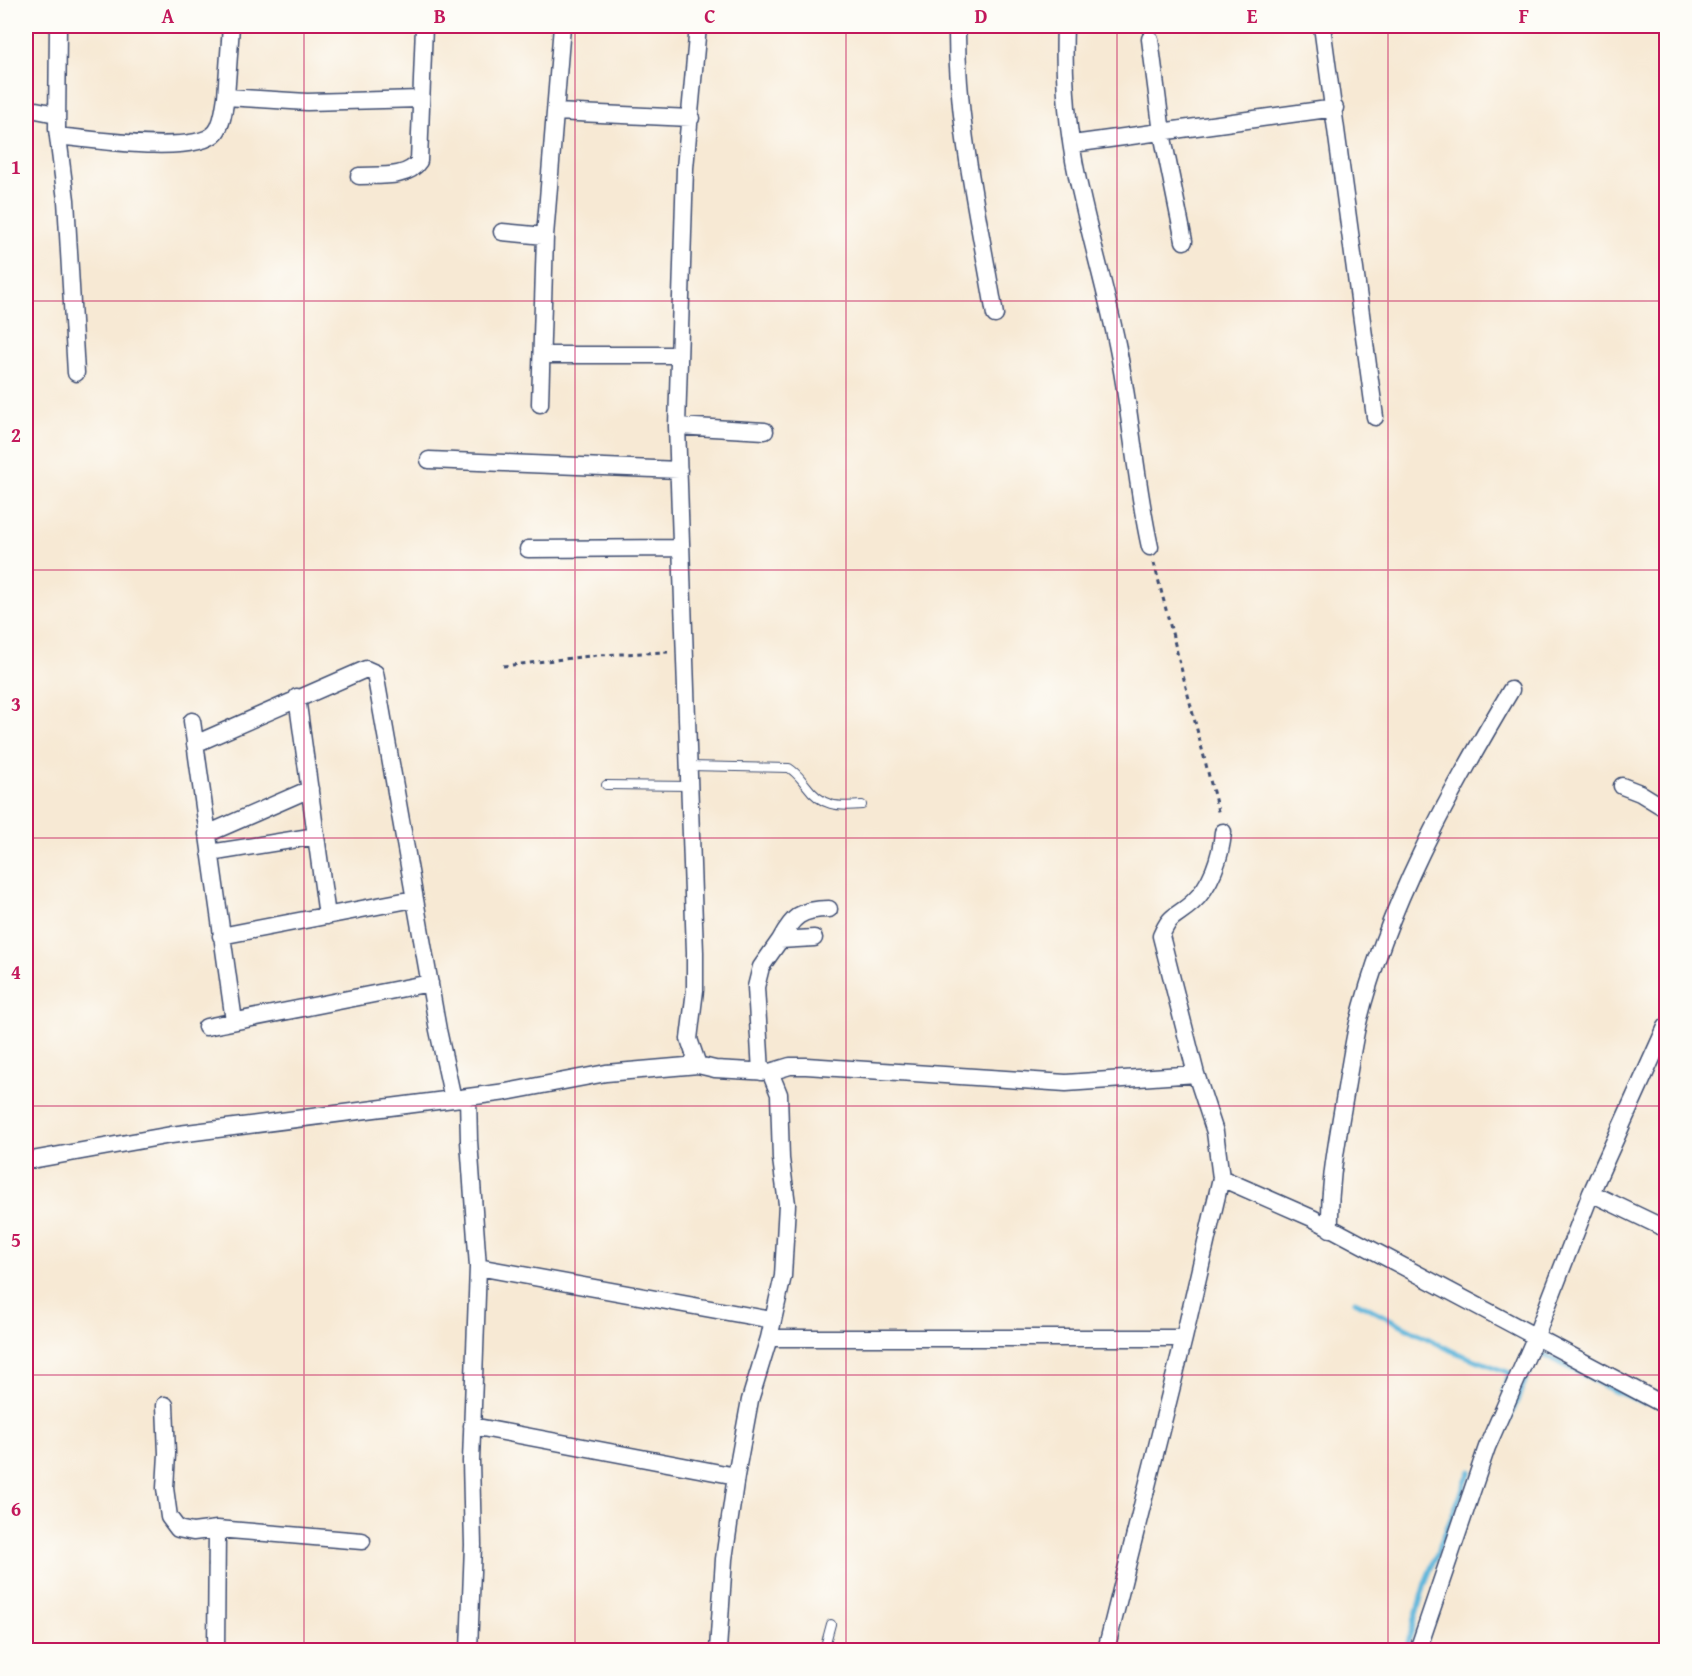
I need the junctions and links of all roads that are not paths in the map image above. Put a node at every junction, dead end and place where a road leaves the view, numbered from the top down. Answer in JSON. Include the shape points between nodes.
{"nodes":[{"id":1,"x":58,"y":26,"type":"edge"},
{"id":2,"x":231,"y":26,"type":"edge"},
{"id":3,"x":424,"y":26,"type":"edge"},
{"id":4,"x":562,"y":26,"type":"edge"},
{"id":5,"x":698,"y":26,"type":"edge"},
{"id":6,"x":957,"y":26,"type":"edge"},
{"id":7,"x":1065,"y":26,"type":"edge"},
{"id":8,"x":1322,"y":26,"type":"edge"},
{"id":9,"x":1150,"y":39,"type":"dead end"},
{"id":10,"x":226,"y":97,"type":"junction"},
{"id":11,"x":421,"y":99,"type":"junction"},
{"id":12,"x":26,"y":108,"type":"edge"},
{"id":13,"x":1335,"y":108,"type":"junction"},
{"id":14,"x":555,"y":112,"type":"junction"},
{"id":15,"x":56,"y":114,"type":"junction"},
{"id":16,"x":691,"y":117,"type":"junction"},
{"id":17,"x":1162,"y":133,"type":"junction"},
{"id":18,"x":58,"y":136,"type":"junction"},
{"id":19,"x":1073,"y":144,"type":"junction"},
{"id":20,"x":359,"y":176,"type":"dead end"},
{"id":21,"x":502,"y":232,"type":"dead end"},
{"id":22,"x":545,"y":236,"type":"junction"},
{"id":23,"x":1184,"y":241,"type":"dead end"},
{"id":24,"x":995,"y":315,"type":"dead end"},
{"id":25,"x":542,"y":355,"type":"junction"},
{"id":26,"x":678,"y":355,"type":"junction"},
{"id":27,"x":76,"y":373,"type":"dead end"},
{"id":28,"x":540,"y":404,"type":"dead end"},
{"id":29,"x":1376,"y":417,"type":"dead end"},
{"id":30,"x":677,"y":426,"type":"junction"},
{"id":31,"x":765,"y":431,"type":"dead end"},
{"id":32,"x":429,"y":460,"type":"dead end"},
{"id":33,"x":679,"y":470,"type":"junction"},
{"id":34,"x":1150,"y":547,"type":"road end"},
{"id":35,"x":681,"y":548,"type":"junction"},
{"id":36,"x":528,"y":549,"type":"dead end"},
{"id":37,"x":1511,"y":690,"type":"dead end"},
{"id":38,"x":297,"y":697,"type":"junction"},
{"id":39,"x":192,"y":721,"type":"dead end"},
{"id":40,"x":195,"y":744,"type":"junction"},
{"id":41,"x":689,"y":766,"type":"junction"},
{"id":42,"x":606,"y":785,"type":"dead end"},
{"id":43,"x":690,"y":786,"type":"junction"},
{"id":44,"x":1622,"y":786,"type":"dead end"},
{"id":45,"x":310,"y":789,"type":"junction"},
{"id":46,"x":862,"y":805,"type":"dead end"},
{"id":47,"x":1666,"y":809,"type":"edge"},
{"id":48,"x":1223,"y":832,"type":"road end"},
{"id":49,"x":207,"y":834,"type":"junction"},
{"id":50,"x":316,"y":836,"type":"junction"},
{"id":51,"x":210,"y":854,"type":"junction"},
{"id":52,"x":414,"y":899,"type":"junction"},
{"id":53,"x":829,"y":909,"type":"dead end"},
{"id":54,"x":327,"y":916,"type":"junction"},
{"id":55,"x":221,"y":936,"type":"junction"},
{"id":56,"x":814,"y":938,"type":"dead end"},
{"id":57,"x":780,"y":940,"type":"junction"},
{"id":58,"x":430,"y":983,"type":"junction"},
{"id":59,"x":234,"y":1021,"type":"junction"},
{"id":60,"x":206,"y":1027,"type":"dead end"},
{"id":61,"x":1666,"y":1027,"type":"edge"},
{"id":62,"x":698,"y":1065,"type":"junction"},
{"id":63,"x":766,"y":1072,"type":"junction"},
{"id":64,"x":1196,"y":1074,"type":"junction"},
{"id":65,"x":461,"y":1098,"type":"junction"},
{"id":66,"x":26,"y":1161,"type":"edge"},
{"id":67,"x":1221,"y":1178,"type":"junction"},
{"id":68,"x":1591,"y":1193,"type":"junction"},
{"id":69,"x":1330,"y":1229,"type":"junction"},
{"id":70,"x":1666,"y":1229,"type":"edge"},
{"id":71,"x":478,"y":1267,"type":"junction"},
{"id":72,"x":772,"y":1320,"type":"junction"},
{"id":73,"x":769,"y":1338,"type":"junction"},
{"id":74,"x":1184,"y":1338,"type":"junction"},
{"id":75,"x":1535,"y":1338,"type":"junction"},
{"id":76,"x":165,"y":1405,"type":"dead end"},
{"id":77,"x":1666,"y":1406,"type":"edge"},
{"id":78,"x":472,"y":1426,"type":"junction"},
{"id":79,"x":736,"y":1476,"type":"junction"},
{"id":80,"x":217,"y":1529,"type":"junction"},
{"id":81,"x":362,"y":1542,"type":"dead end"},
{"id":82,"x":831,"y":1624,"type":"dead end"},
{"id":83,"x":216,"y":1650,"type":"edge"},
{"id":84,"x":469,"y":1650,"type":"edge"},
{"id":85,"x":718,"y":1650,"type":"edge"},
{"id":86,"x":824,"y":1650,"type":"edge"},
{"id":87,"x":1106,"y":1650,"type":"edge"},
{"id":88,"x":1418,"y":1650,"type":"edge"}],
"edges":[{"from":1,"to":15,"type":"street"},
{"from":2,"to":10,"type":"street"},
{"from":3,"to":11,"type":"street"},
{"from":4,"to":14,"type":"street"},
{"from":5,"to":16,"type":"street"},
{"from":6,"to":24,"type":"street","via":[[967,152]]},
{"from":7,"to":19,"type":"street","via":[[1065,82]]},
{"from":8,"to":13,"type":"street"},
{"from":9,"to":17,"type":"street"},
{"from":10,"to":11,"type":"street","via":[[307,102]]},
{"from":10,"to":18,"type":"street","via":[[216,131],[207,140],[148,145]]},
{"from":11,"to":20,"type":"street","via":[[420,146],[414,169]]},
{"from":12,"to":15,"type":"street"},
{"from":13,"to":17,"type":"street"},
{"from":13,"to":29,"type":"street"},
{"from":14,"to":16,"type":"street"},
{"from":14,"to":22,"type":"street"},
{"from":15,"to":18,"type":"street"},
{"from":16,"to":26,"type":"street","via":[[685,168]]},
{"from":17,"to":19,"type":"street"},
{"from":17,"to":23,"type":"street"},
{"from":18,"to":27,"type":"street","via":[[66,200]]},
{"from":19,"to":34,"type":"street","via":[[1081,196],[1118,348],[1138,495]]},
{"from":21,"to":22,"type":"street"},
{"from":22,"to":25,"type":"street"},
{"from":25,"to":26,"type":"street"},
{"from":25,"to":28,"type":"street"},
{"from":26,"to":30,"type":"street"},
{"from":30,"to":31,"type":"street"},
{"from":30,"to":33,"type":"street"},
{"from":32,"to":33,"type":"street"},
{"from":33,"to":35,"type":"street"},
{"from":35,"to":36,"type":"street"},
{"from":35,"to":41,"type":"street"},
{"from":37,"to":69,"type":"street","via":[[1462,772],[1422,851],[1370,983],[1353,1047],[1329,1186]]},
{"from":38,"to":40,"type":"street"},
{"from":38,"to":45,"type":"street"},
{"from":38,"to":52,"type":"street","via":[[366,669],[375,673]]},
{"from":39,"to":40,"type":"street"},
{"from":40,"to":49,"type":"street"},
{"from":41,"to":43,"type":"street"},
{"from":41,"to":46,"type":"lane","via":[[789,768],[820,801],[835,807]]},
{"from":42,"to":43,"type":"lane"},
{"from":43,"to":62,"type":"street","via":[[695,981],[689,1039]]},
{"from":44,"to":47,"type":"street"},
{"from":45,"to":49,"type":"street"},
{"from":45,"to":50,"type":"street"},
{"from":48,"to":64,"type":"street","via":[[1216,868],[1193,902],[1168,919],[1161,936]]},
{"from":49,"to":51,"type":"street"},
{"from":50,"to":51,"type":"street"},
{"from":50,"to":54,"type":"street"},
{"from":51,"to":55,"type":"street"},
{"from":52,"to":54,"type":"street"},
{"from":52,"to":58,"type":"street"},
{"from":53,"to":57,"type":"street","via":[[802,912]]},
{"from":54,"to":55,"type":"street"},
{"from":55,"to":59,"type":"street"},
{"from":56,"to":57,"type":"street"},
{"from":57,"to":63,"type":"street","via":[[761,967],[756,987]]},
{"from":58,"to":59,"type":"street"},
{"from":58,"to":65,"type":"street"},
{"from":59,"to":60,"type":"street"},
{"from":61,"to":68,"type":"street"},
{"from":62,"to":63,"type":"street"},
{"from":62,"to":65,"type":"street","via":[[606,1073]]},
{"from":63,"to":64,"type":"street","via":[[807,1066],[1066,1083]]},
{"from":63,"to":72,"type":"street","via":[[779,1094],[787,1204],[783,1276]]},
{"from":64,"to":67,"type":"street","via":[[1215,1132]]},
{"from":65,"to":66,"type":"street","via":[[171,1135]]},
{"from":65,"to":71,"type":"street"},
{"from":67,"to":69,"type":"street"},
{"from":67,"to":74,"type":"street"},
{"from":68,"to":70,"type":"street"},
{"from":68,"to":75,"type":"street"},
{"from":69,"to":75,"type":"street"},
{"from":71,"to":72,"type":"street"},
{"from":71,"to":78,"type":"street"},
{"from":72,"to":73,"type":"street"},
{"from":73,"to":74,"type":"street"},
{"from":73,"to":79,"type":"street","via":[[750,1400]]},
{"from":74,"to":87,"type":"street"},
{"from":75,"to":77,"type":"street"},
{"from":75,"to":88,"type":"street","via":[[1487,1446]]},
{"from":76,"to":80,"type":"street","via":[[169,1516],[178,1528],[185,1530]]},
{"from":78,"to":79,"type":"street"},
{"from":78,"to":84,"type":"street"},
{"from":79,"to":85,"type":"street","via":[[724,1559]]},
{"from":80,"to":81,"type":"street"},
{"from":80,"to":83,"type":"street"},
{"from":82,"to":86,"type":"lane"}]}
